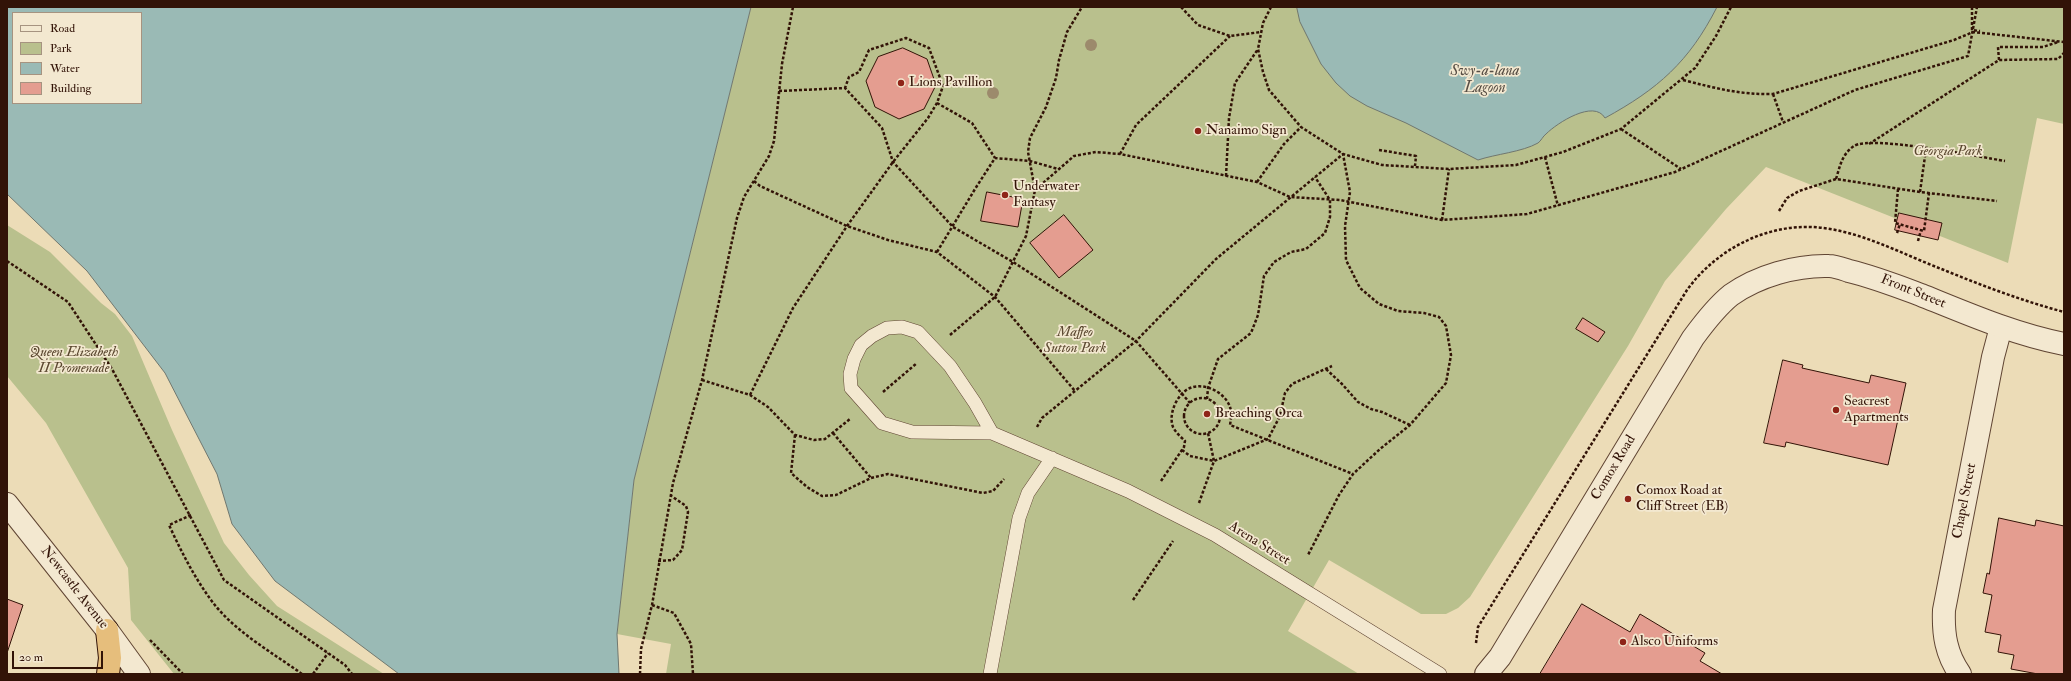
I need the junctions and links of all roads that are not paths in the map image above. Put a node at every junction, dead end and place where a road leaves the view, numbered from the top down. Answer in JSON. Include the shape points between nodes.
{"nodes":[{"id":1,"x":1760,"y":279,"type":"joint"},
{"id":2,"x":2001,"y":327,"type":"junction"},
{"id":3,"x":2064,"y":344,"type":"edge"},
{"id":4,"x":992,"y":433,"type":"junction"},
{"id":5,"x":1052,"y":458,"type":"junction"},
{"id":6,"x":7,"y":504,"type":"edge"},
{"id":7,"x":107,"y":630,"type":"junction"},
{"id":8,"x":108,"y":674,"type":"edge"},
{"id":9,"x":139,"y":674,"type":"edge"},
{"id":10,"x":990,"y":674,"type":"edge"},
{"id":11,"x":1440,"y":674,"type":"edge"},
{"id":12,"x":1486,"y":674,"type":"edge"},
{"id":13,"x":1960,"y":674,"type":"edge"}],
"edges":[{"from":1,"to":2,"type":"street","name":"Front Street","via":[[1802,268],[1830,266],[1876,277]]},
{"from":1,"to":12,"type":"street","name":"Comox Road","via":[[1731,295],[1711,314],[1693,338],[1500,656]]},
{"from":2,"to":3,"type":"street","name":"Front Street"},
{"from":2,"to":13,"type":"street","name":"Chapel Street","via":[[1944,610],[1945,645],[1952,663]]},
{"from":4,"to":4,"type":"lane","via":[[953,371],[918,332],[902,327],[887,328],[861,345],[850,374],[851,388],[882,423],[912,432]]},
{"from":4,"to":5,"type":"lane","name":"Arena Street"},
{"from":5,"to":10,"type":"lane","via":[[1028,493],[1019,518]]},
{"from":5,"to":11,"type":"lane","name":"Arena Street","via":[[1128,491],[1216,535]]},
{"from":6,"to":7,"type":"street","name":"Newcastle Avenue"},
{"from":7,"to":8,"type":"highway","via":[[110,658]]},
{"from":7,"to":9,"type":"street","name":"Newcastle Avenue"}]}
